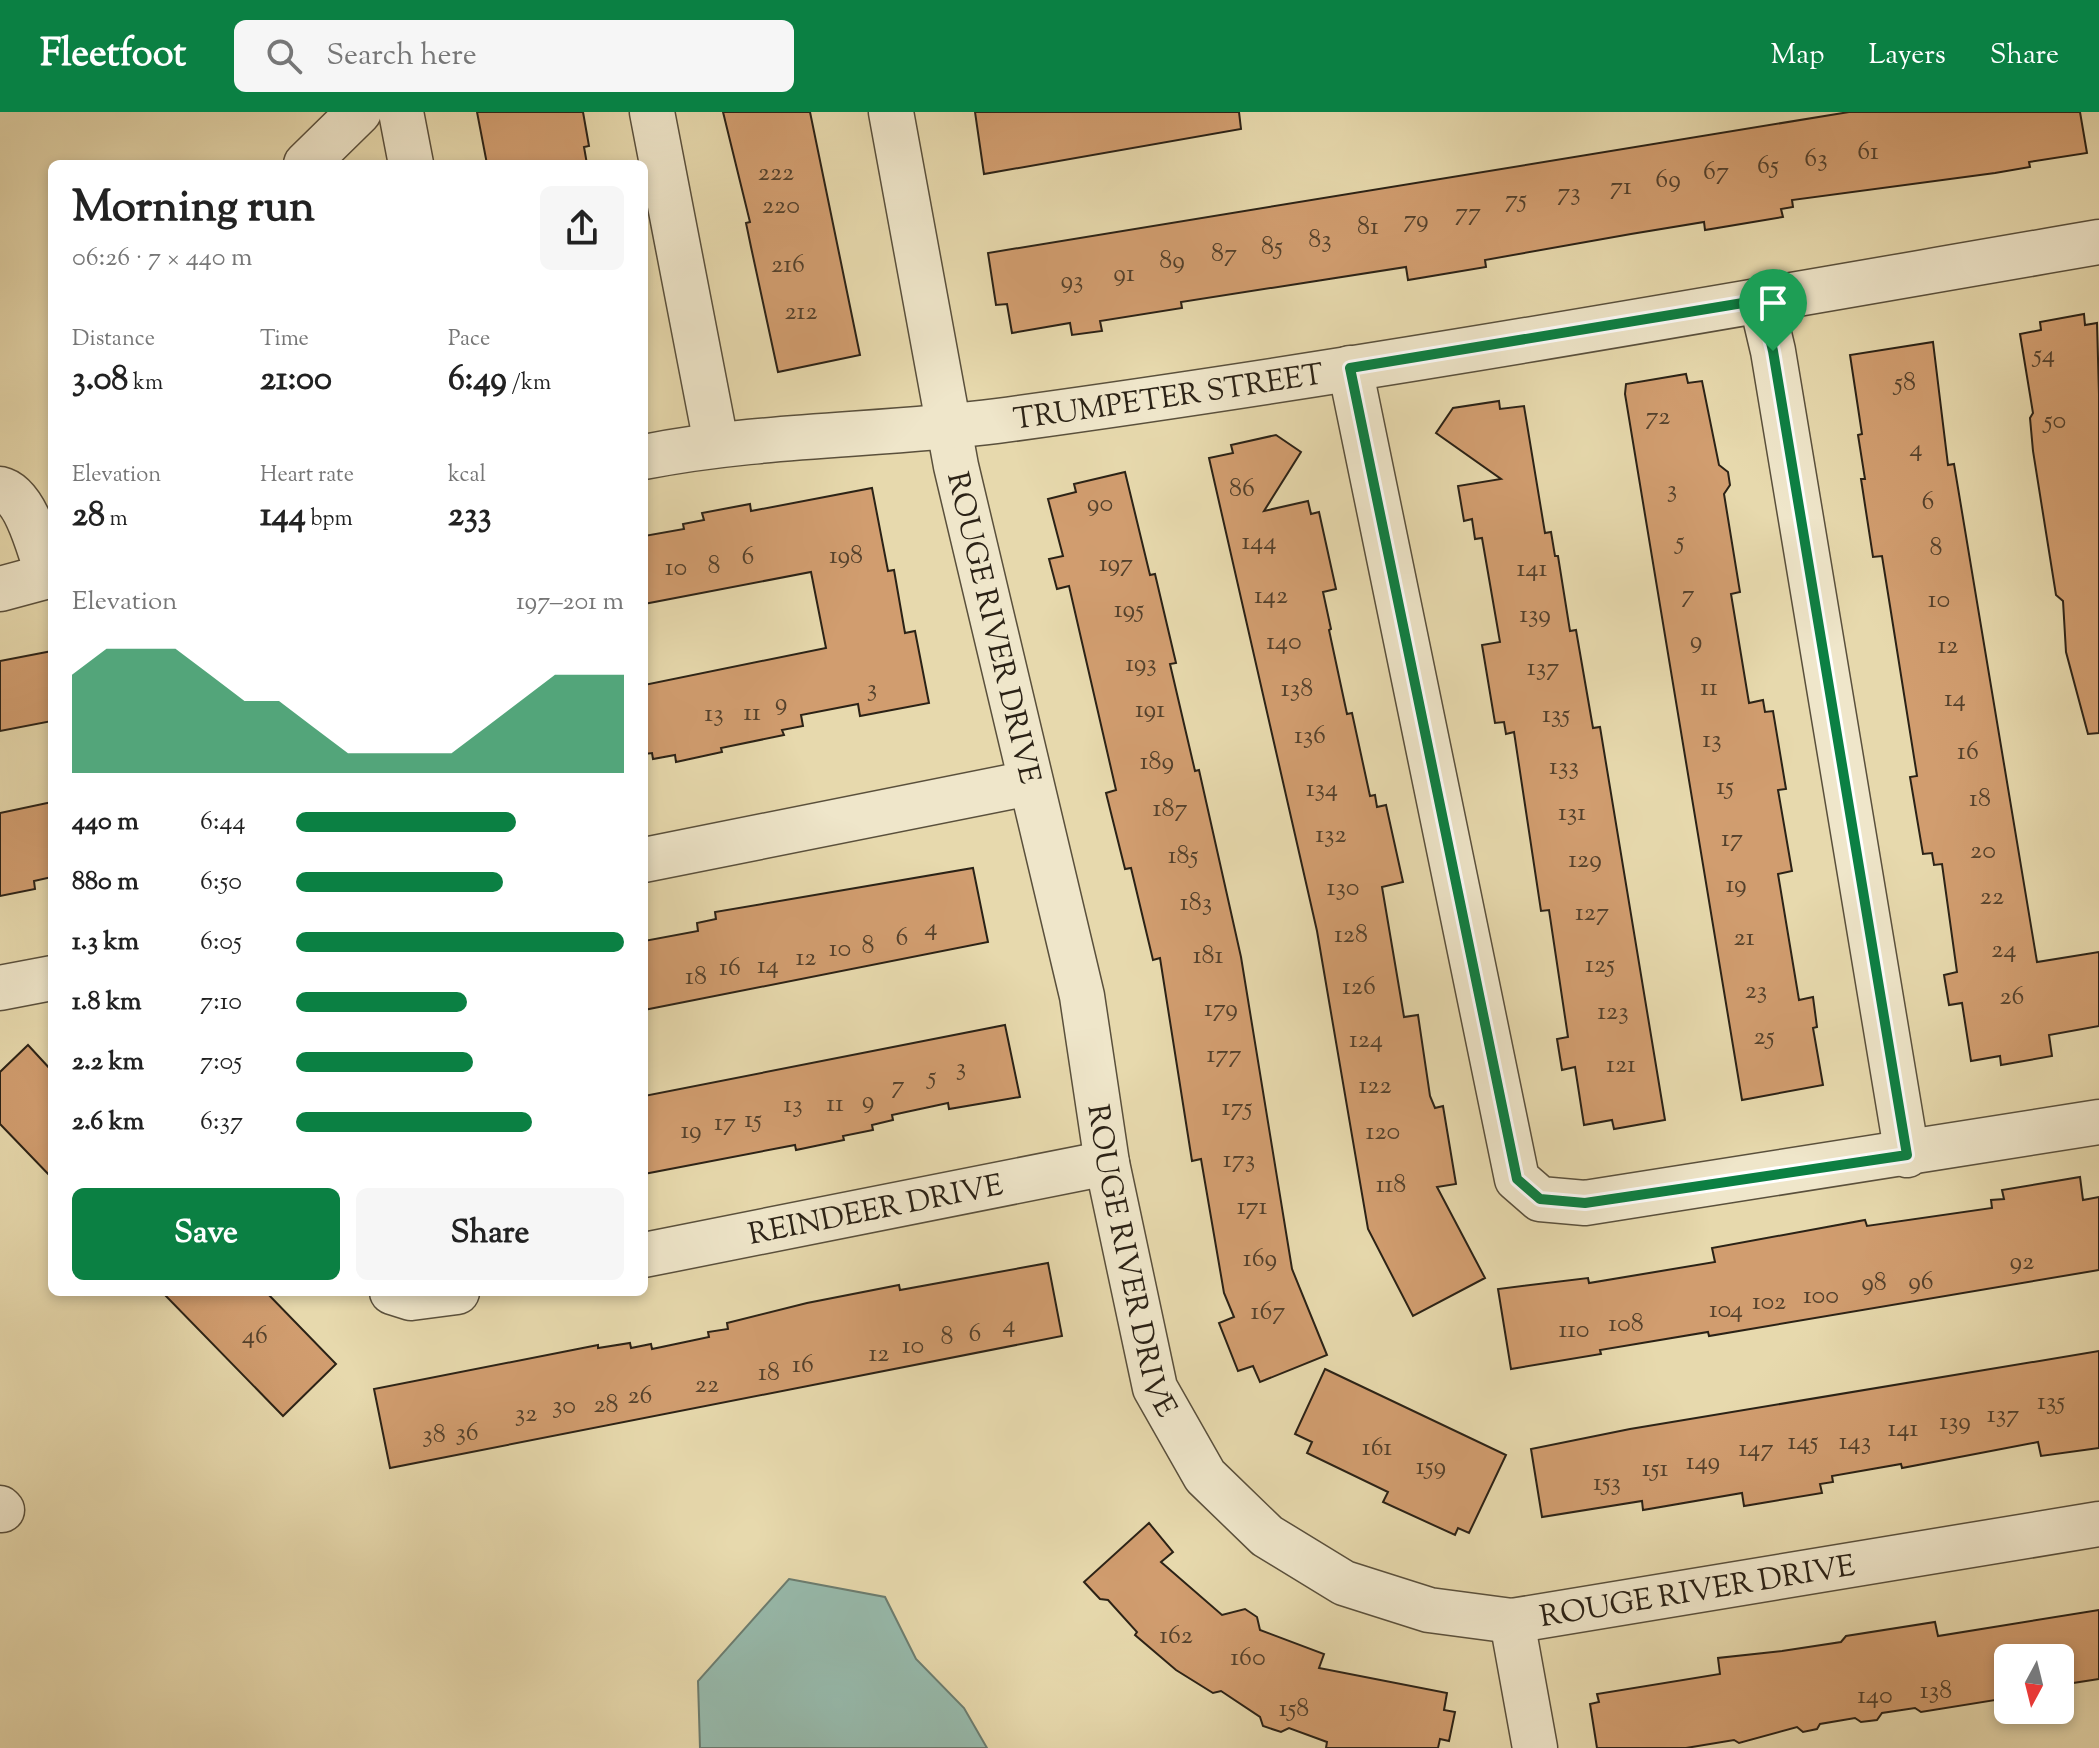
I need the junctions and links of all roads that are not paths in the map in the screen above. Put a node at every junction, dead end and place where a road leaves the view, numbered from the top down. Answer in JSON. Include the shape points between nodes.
{"nodes":[{"id":1,"x":359,"y":112,"type":"edge"},
{"id":2,"x":401,"y":112,"type":"edge"},
{"id":3,"x":652,"y":112,"type":"edge"},
{"id":4,"x":891,"y":112,"type":"edge"},
{"id":5,"x":310,"y":160,"type":"edge"},
{"id":6,"x":410,"y":160,"type":"edge"},
{"id":7,"x":2099,"y":242,"type":"edge"},
{"id":8,"x":1761,"y":300,"type":"junction"},
{"id":9,"x":1350,"y":368,"type":"junction"},
{"id":10,"x":948,"y":426,"type":"junction"},
{"id":11,"x":716,"y":443,"type":"junction"},
{"id":12,"x":648,"y":456,"type":"edge"},
{"id":13,"x":0,"y":489,"type":"edge"},
{"id":14,"x":48,"y":570,"type":"edge"},
{"id":15,"x":48,"y":576,"type":"edge"},
{"id":16,"x":0,"y":589,"type":"edge"},
{"id":17,"x":1029,"y":783,"type":"junction"},
{"id":18,"x":648,"y":859,"type":"edge"},
{"id":19,"x":48,"y":979,"type":"edge"},
{"id":20,"x":0,"y":988,"type":"edge"},
{"id":21,"x":2099,"y":1122,"type":"edge"},
{"id":22,"x":1907,"y":1155,"type":"junction"},
{"id":23,"x":1107,"y":1163,"type":"junction"},
{"id":24,"x":648,"y":1254,"type":"edge"},
{"id":25,"x":405,"y":1296,"type":"edge"},
{"id":26,"x":426,"y":1296,"type":"edge"},
{"id":27,"x":2099,"y":1524,"type":"edge"},
{"id":28,"x":1512,"y":1621,"type":"junction"},
{"id":29,"x":1535,"y":1748,"type":"edge"}],
"edges":[{"from":1,"to":5,"type":"street"},
{"from":2,"to":6,"type":"street"},
{"from":3,"to":11,"type":"street"},
{"from":4,"to":10,"type":"street","name":"ROUGE RIVER DRIVE"},
{"from":7,"to":8,"type":"street","name":"TRUMPETER STREET"},
{"from":8,"to":9,"type":"street","name":"TRUMPETER STREET"},
{"from":8,"to":22,"type":"street"},
{"from":9,"to":10,"type":"street","name":"TRUMPETER STREET"},
{"from":9,"to":22,"type":"street","via":[[1517,1179],[1540,1199],[1585,1203]]},
{"from":10,"to":11,"type":"street","name":"TRUMPETER STREET"},
{"from":10,"to":17,"type":"street","name":"ROUGE RIVER DRIVE"},
{"from":11,"to":12,"type":"street","name":"TRUMPETER STREET"},
{"from":13,"to":14,"type":"street","via":[[26,512]]},
{"from":15,"to":16,"type":"street"},
{"from":17,"to":18,"type":"street"},
{"from":17,"to":23,"type":"street","name":"ROUGE RIVER DRIVE","via":[[1082,996]]},
{"from":19,"to":20,"type":"street"},
{"from":21,"to":22,"type":"street"},
{"from":23,"to":24,"type":"street","name":"REINDEER DRIVE"},
{"from":23,"to":28,"type":"street","name":"ROUGE RIVER DRIVE","via":[[1155,1388],[1205,1476],[1267,1536],[1344,1583],[1429,1610]]},
{"from":25,"to":26,"type":"street"},
{"from":27,"to":28,"type":"street","name":"ROUGE RIVER DRIVE"},
{"from":28,"to":29,"type":"street"}]}
